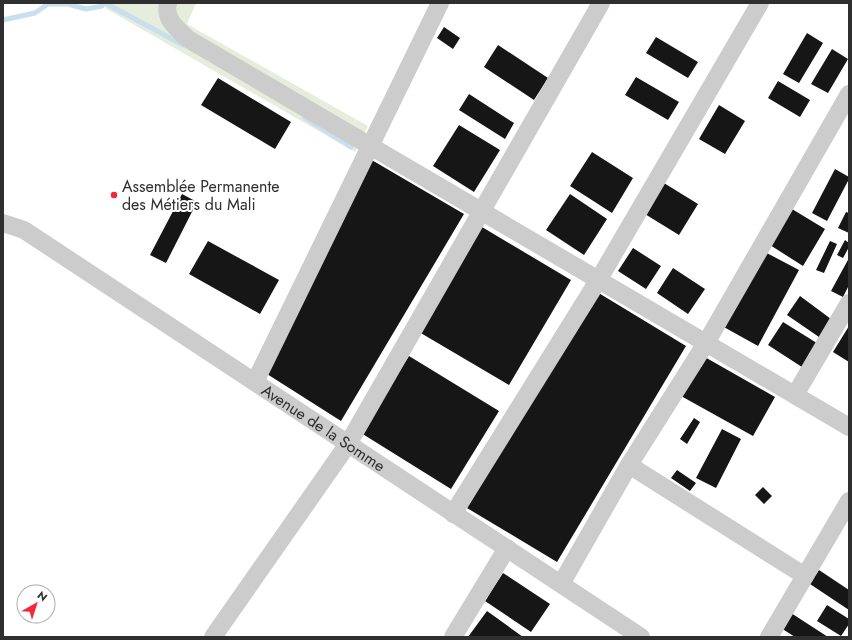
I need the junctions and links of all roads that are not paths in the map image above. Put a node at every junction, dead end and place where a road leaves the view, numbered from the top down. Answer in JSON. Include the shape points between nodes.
{"nodes":[{"id":1,"x":168,"y":3,"type":"edge"},
{"id":2,"x":440,"y":3,"type":"edge"},
{"id":3,"x":601,"y":3,"type":"edge"},
{"id":4,"x":760,"y":3,"type":"edge"},
{"id":5,"x":849,"y":94,"type":"edge"},
{"id":6,"x":370,"y":145,"type":"junction"},
{"id":7,"x":482,"y":211,"type":"junction"},
{"id":8,"x":3,"y":223,"type":"edge"},
{"id":9,"x":599,"y":279,"type":"junction"},
{"id":10,"x":849,"y":304,"type":"edge"},
{"id":11,"x":706,"y":343,"type":"junction"},
{"id":12,"x":255,"y":382,"type":"junction"},
{"id":13,"x":795,"y":395,"type":"junction"},
{"id":14,"x":849,"y":427,"type":"edge"},
{"id":15,"x":348,"y":444,"type":"junction"},
{"id":16,"x":629,"y":465,"type":"junction"},
{"id":17,"x":849,"y":501,"type":"edge"},
{"id":18,"x":453,"y":514,"type":"junction"},
{"id":19,"x":506,"y":548,"type":"junction"},
{"id":20,"x":805,"y":576,"type":"junction"},
{"id":21,"x":561,"y":584,"type":"junction"},
{"id":22,"x":213,"y":637,"type":"edge"},
{"id":23,"x":453,"y":637,"type":"edge"},
{"id":24,"x":641,"y":637,"type":"edge"},
{"id":25,"x":769,"y":637,"type":"edge"}],
"edges":[{"from":1,"to":6,"type":"street","via":[[166,12],[172,24],[188,39]]},
{"from":2,"to":6,"type":"street"},
{"from":3,"to":7,"type":"street"},
{"from":4,"to":9,"type":"street"},
{"from":5,"to":11,"type":"street"},
{"from":6,"to":7,"type":"street"},
{"from":6,"to":12,"type":"street"},
{"from":7,"to":9,"type":"street"},
{"from":7,"to":15,"type":"street"},
{"from":8,"to":12,"type":"street","name":"Avenue de la Somme","via":[[24,230]]},
{"from":9,"to":11,"type":"street"},
{"from":9,"to":18,"type":"street"},
{"from":10,"to":13,"type":"street"},
{"from":11,"to":13,"type":"street"},
{"from":11,"to":16,"type":"street"},
{"from":12,"to":15,"type":"street","name":"Avenue de la Somme"},
{"from":13,"to":14,"type":"street"},
{"from":15,"to":18,"type":"street","name":"Avenue de la Somme"},
{"from":15,"to":22,"type":"street"},
{"from":16,"to":20,"type":"street"},
{"from":16,"to":21,"type":"street"},
{"from":17,"to":20,"type":"street"},
{"from":18,"to":19,"type":"street","name":"Avenue de la Somme"},
{"from":19,"to":21,"type":"street","name":"Avenue de la Somme"},
{"from":19,"to":23,"type":"street"},
{"from":20,"to":25,"type":"street"},
{"from":21,"to":24,"type":"street","name":"Avenue de la Somme"}]}
